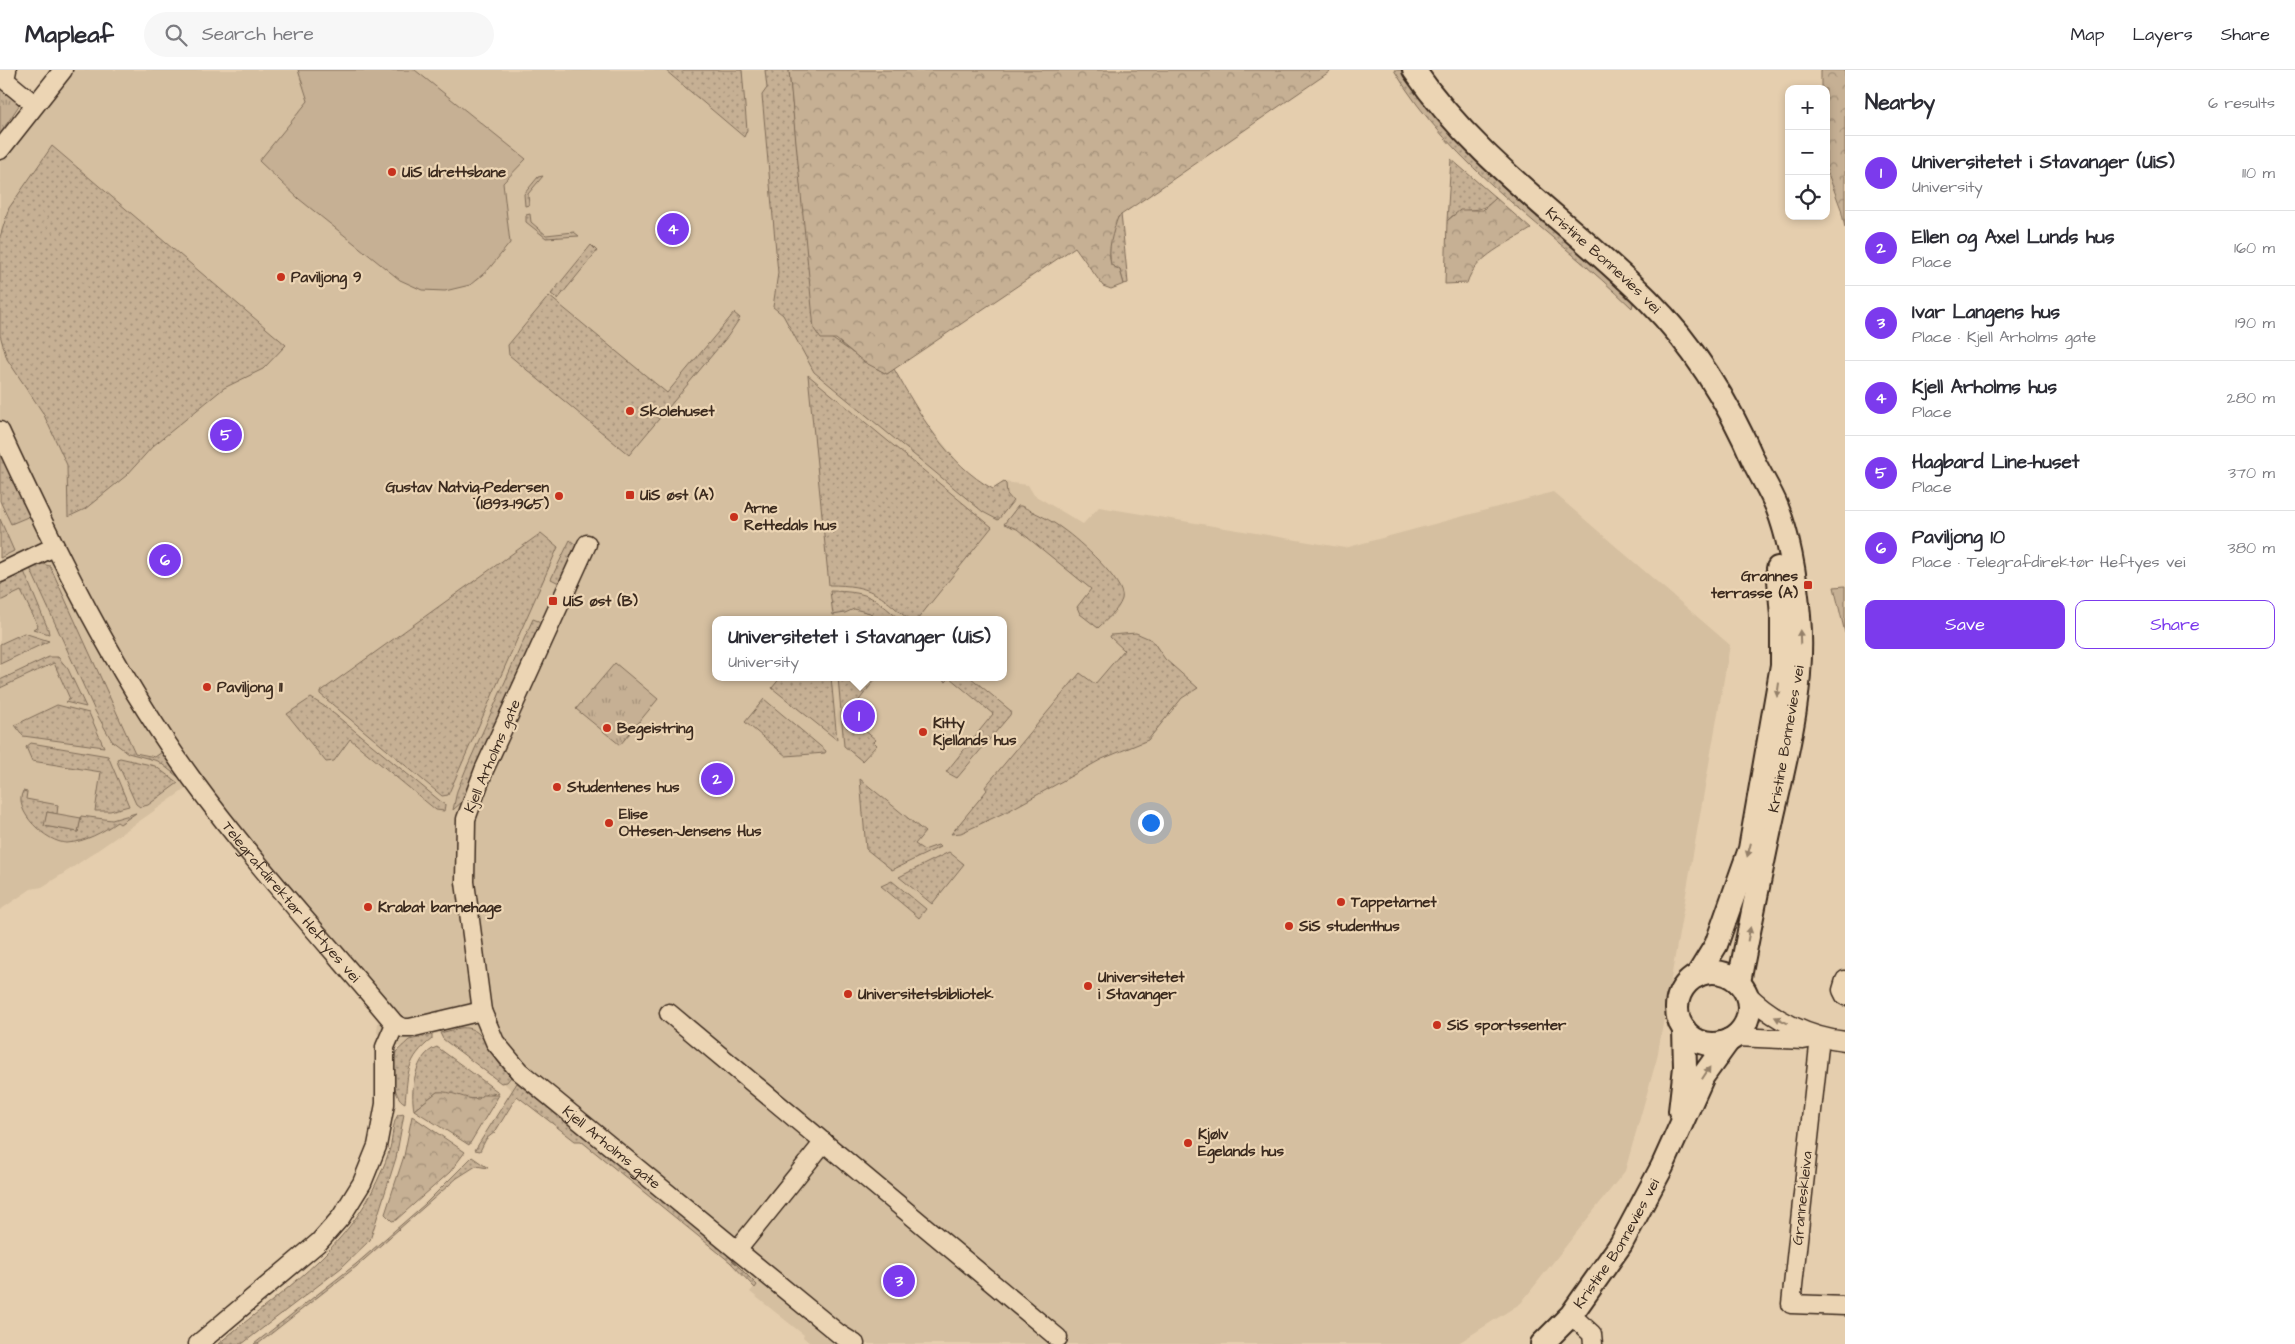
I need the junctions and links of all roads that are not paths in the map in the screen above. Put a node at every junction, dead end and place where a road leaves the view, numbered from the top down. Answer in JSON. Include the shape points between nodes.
{"nodes":[{"id":1,"x":7,"y":70,"type":"edge"},
{"id":2,"x":63,"y":70,"type":"edge"},
{"id":3,"x":1415,"y":72,"type":"edge"},
{"id":4,"x":34,"y":104,"type":"junction"},
{"id":5,"x":0,"y":150,"type":"edge"},
{"id":6,"x":0,"y":431,"type":"edge"},
{"id":7,"x":1758,"y":469,"type":"junction"},
{"id":8,"x":587,"y":544,"type":"dead end"},
{"id":9,"x":54,"y":547,"type":"junction"},
{"id":10,"x":0,"y":573,"type":"edge"},
{"id":11,"x":1696,"y":976,"type":"junction"},
{"id":12,"x":1845,"y":980,"type":"edge"},
{"id":13,"x":1744,"y":988,"type":"junction"},
{"id":14,"x":1845,"y":996,"type":"edge"},
{"id":15,"x":482,"y":1011,"type":"junction"},
{"id":16,"x":669,"y":1013,"type":"dead end"},
{"id":17,"x":395,"y":1024,"type":"junction"},
{"id":18,"x":1684,"y":1029,"type":"junction"},
{"id":19,"x":1820,"y":1037,"type":"junction"},
{"id":20,"x":1733,"y":1038,"type":"junction"},
{"id":21,"x":1845,"y":1041,"type":"edge"},
{"id":22,"x":1677,"y":1132,"type":"junction"},
{"id":23,"x":824,"y":1142,"type":"junction"},
{"id":24,"x":738,"y":1249,"type":"junction"},
{"id":25,"x":1845,"y":1306,"type":"edge"},
{"id":26,"x":1571,"y":1315,"type":"junction"},
{"id":27,"x":1058,"y":1338,"type":"dead end"},
{"id":28,"x":842,"y":1339,"type":"edge"},
{"id":29,"x":198,"y":1344,"type":"edge"},
{"id":30,"x":856,"y":1344,"type":"edge"},
{"id":31,"x":1542,"y":1344,"type":"edge"},
{"id":32,"x":1593,"y":1344,"type":"edge"}],
"edges":[{"from":1,"to":4,"type":"street","via":[[5,80]]},
{"from":2,"to":4,"type":"street"},
{"from":3,"to":7,"type":"main road","name":"Kristine Bonnevies vei","via":[[1460,129],[1494,163],[1626,278],[1674,328],[1724,399]]},
{"from":4,"to":5,"type":"street"},
{"from":6,"to":9,"type":"street","name":"Telegrafdirektør Heftyes vei"},
{"from":7,"to":11,"type":"main road","name":"Kristine Bonnevies vei","one_way":true,"via":[[1780,580],[1782,665],[1750,849],[1716,945]]},
{"from":13,"to":7,"type":"main road","name":"Kristine Bonnevies vei","one_way":true,"via":[[1792,724],[1801,651],[1797,598],[1788,546],[1777,507]]},
{"from":8,"to":15,"type":"street","name":"Kjell Arholms gate","via":[[484,770],[466,819],[465,882]]},
{"from":9,"to":10,"type":"street"},
{"from":9,"to":17,"type":"street","name":"Telegrafdirektør Heftyes vei","via":[[121,671],[192,778],[225,822]]},
{"from":11,"to":13,"type":"main road","via":[[1719,972]]},
{"from":11,"to":18,"type":"main road","via":[[1680,994],[1677,1006]]},
{"from":12,"to":14,"type":"street","via":[[1842,990]]},
{"from":19,"to":13,"type":"street","one_way":true,"via":[[1763,1009]]},
{"from":13,"to":20,"type":"main road","via":[[1749,1014],[1746,1025]]},
{"from":15,"to":17,"type":"street","via":[[410,1028]]},
{"from":15,"to":24,"type":"street","name":"Kjell Arholms gate","via":[[495,1042],[519,1071]]},
{"from":16,"to":23,"type":"street"},
{"from":17,"to":29,"type":"street","via":[[384,1047],[385,1104],[377,1146],[362,1183],[341,1217],[319,1242]]},
{"from":18,"to":20,"type":"main road","via":[[1705,1043],[1717,1044]]},
{"from":18,"to":22,"type":"main road","name":"Kristine Bonnevies vei","via":[[1685,1068]]},
{"from":19,"to":20,"type":"street","via":[[1802,1040]]},
{"from":19,"to":21,"type":"street"},
{"from":19,"to":25,"type":"street","name":"Granneskleiva","via":[[1790,1304]]},
{"from":22,"to":20,"type":"main road","name":"Kristine Bonnevies vei","one_way":true,"via":[[1703,1076]]},
{"from":22,"to":26,"type":"main road","name":"Kristine Bonnevies vei","via":[[1621,1244]]},
{"from":23,"to":24,"type":"street"},
{"from":23,"to":27,"type":"street"},
{"from":24,"to":28,"type":"street","name":"Kjell Arholms gate"},
{"from":26,"to":31,"type":"main road","name":"Kristine Bonnevies vei"},
{"from":26,"to":32,"type":"street","via":[[1592,1334]]},
{"from":28,"to":30,"type":"street","name":"Kjell Arholms gate"}]}
